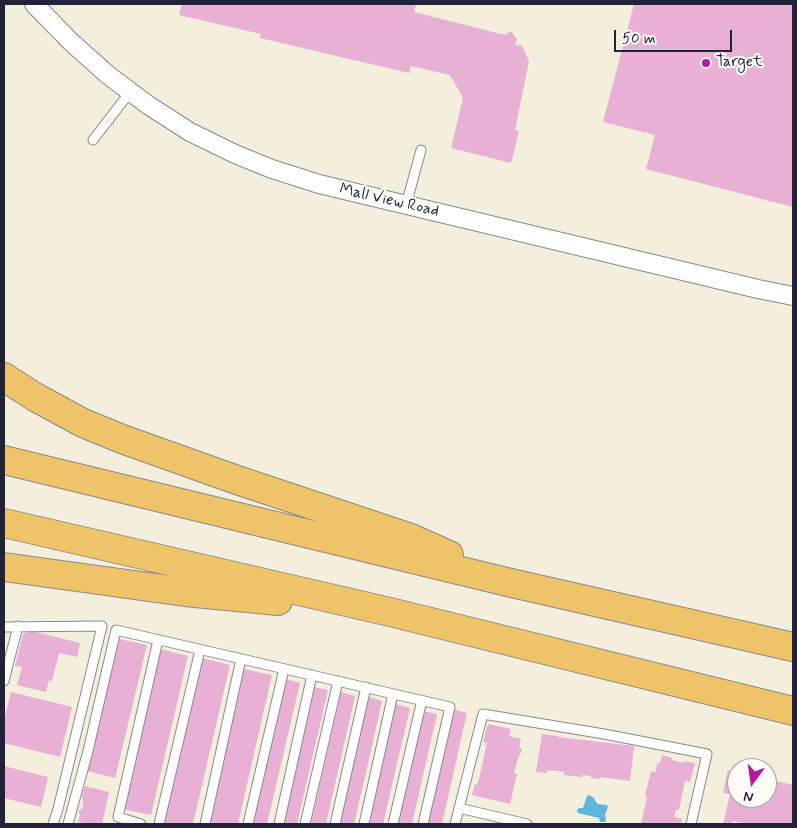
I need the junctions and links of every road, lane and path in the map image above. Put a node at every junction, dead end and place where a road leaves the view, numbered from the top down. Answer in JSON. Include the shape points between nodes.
{"nodes":[{"id":1,"x":34,"y":4,"type":"edge"},
{"id":2,"x":130,"y":92,"type":"junction"},
{"id":3,"x":93,"y":140,"type":"dead end"},
{"id":4,"x":421,"y":150,"type":"dead end"},
{"id":5,"x":406,"y":205,"type":"junction"},
{"id":6,"x":793,"y":296,"type":"edge"},
{"id":7,"x":4,"y":377,"type":"edge"},
{"id":8,"x":4,"y":460,"type":"edge"},
{"id":9,"x":4,"y":523,"type":"edge"},
{"id":10,"x":4,"y":567,"type":"edge"},
{"id":11,"x":507,"y":582,"type":"junction"},
{"id":12,"x":390,"y":612,"type":"junction"},
{"id":13,"x":18,"y":626,"type":"junction"},
{"id":14,"x":4,"y":627,"type":"edge"},
{"id":15,"x":158,"y":640,"type":"junction"},
{"id":16,"x":793,"y":647,"type":"edge"},
{"id":17,"x":200,"y":650,"type":"junction"},
{"id":18,"x":241,"y":659,"type":"junction"},
{"id":19,"x":284,"y":669,"type":"junction"},
{"id":20,"x":312,"y":675,"type":"junction"},
{"id":21,"x":4,"y":681,"type":"edge"},
{"id":22,"x":338,"y":681,"type":"junction"},
{"id":23,"x":366,"y":688,"type":"junction"},
{"id":24,"x":393,"y":694,"type":"junction"},
{"id":25,"x":422,"y":700,"type":"junction"},
{"id":26,"x":793,"y":711,"type":"edge"},
{"id":27,"x":459,"y":808,"type":"junction"},
{"id":28,"x":53,"y":824,"type":"edge"},
{"id":29,"x":68,"y":824,"type":"edge"},
{"id":30,"x":141,"y":824,"type":"edge"},
{"id":31,"x":159,"y":824,"type":"edge"},
{"id":32,"x":205,"y":824,"type":"edge"},
{"id":33,"x":248,"y":824,"type":"edge"},
{"id":34,"x":279,"y":824,"type":"edge"},
{"id":35,"x":305,"y":824,"type":"edge"},
{"id":36,"x":336,"y":824,"type":"edge"},
{"id":37,"x":364,"y":824,"type":"edge"},
{"id":38,"x":394,"y":824,"type":"edge"},
{"id":39,"x":423,"y":824,"type":"edge"},
{"id":40,"x":455,"y":824,"type":"edge"},
{"id":41,"x":527,"y":824,"type":"edge"},
{"id":42,"x":691,"y":824,"type":"edge"}],
"edges":[{"from":1,"to":2,"type":"street","name":"Mall View Road","via":[[71,42]]},
{"from":2,"to":3,"type":"lane"},
{"from":2,"to":5,"type":"street","name":"Mall View Road","via":[[190,132],[235,154],[319,184]]},
{"from":4,"to":5,"type":"lane"},
{"from":5,"to":6,"type":"street","name":"Mall View Road"},
{"from":7,"to":11,"type":"highway","via":[[83,423],[122,440],[411,538]]},
{"from":8,"to":11,"type":"highway"},
{"from":9,"to":12,"type":"highway"},
{"from":10,"to":12,"type":"highway","via":[[185,592]]},
{"from":11,"to":16,"type":"highway"},
{"from":12,"to":26,"type":"highway"},
{"from":13,"to":14,"type":"lane"},
{"from":13,"to":21,"type":"lane"},
{"from":13,"to":28,"type":"lane","via":[[102,626]]},
{"from":15,"to":17,"type":"lane"},
{"from":15,"to":29,"type":"lane","via":[[116,630]]},
{"from":15,"to":30,"type":"lane","via":[[118,817]]},
{"from":17,"to":18,"type":"lane"},
{"from":17,"to":31,"type":"lane"},
{"from":18,"to":19,"type":"lane"},
{"from":18,"to":32,"type":"lane"},
{"from":19,"to":20,"type":"lane"},
{"from":19,"to":33,"type":"lane"},
{"from":20,"to":22,"type":"lane"},
{"from":20,"to":34,"type":"lane"},
{"from":22,"to":23,"type":"lane"},
{"from":22,"to":35,"type":"lane"},
{"from":23,"to":24,"type":"lane"},
{"from":23,"to":36,"type":"lane"},
{"from":24,"to":25,"type":"lane"},
{"from":24,"to":37,"type":"lane"},
{"from":25,"to":38,"type":"lane"},
{"from":25,"to":39,"type":"lane","via":[[450,707]]},
{"from":27,"to":40,"type":"lane"},
{"from":27,"to":41,"type":"lane"},
{"from":27,"to":42,"type":"lane","via":[[483,714],[707,754]]}]}
